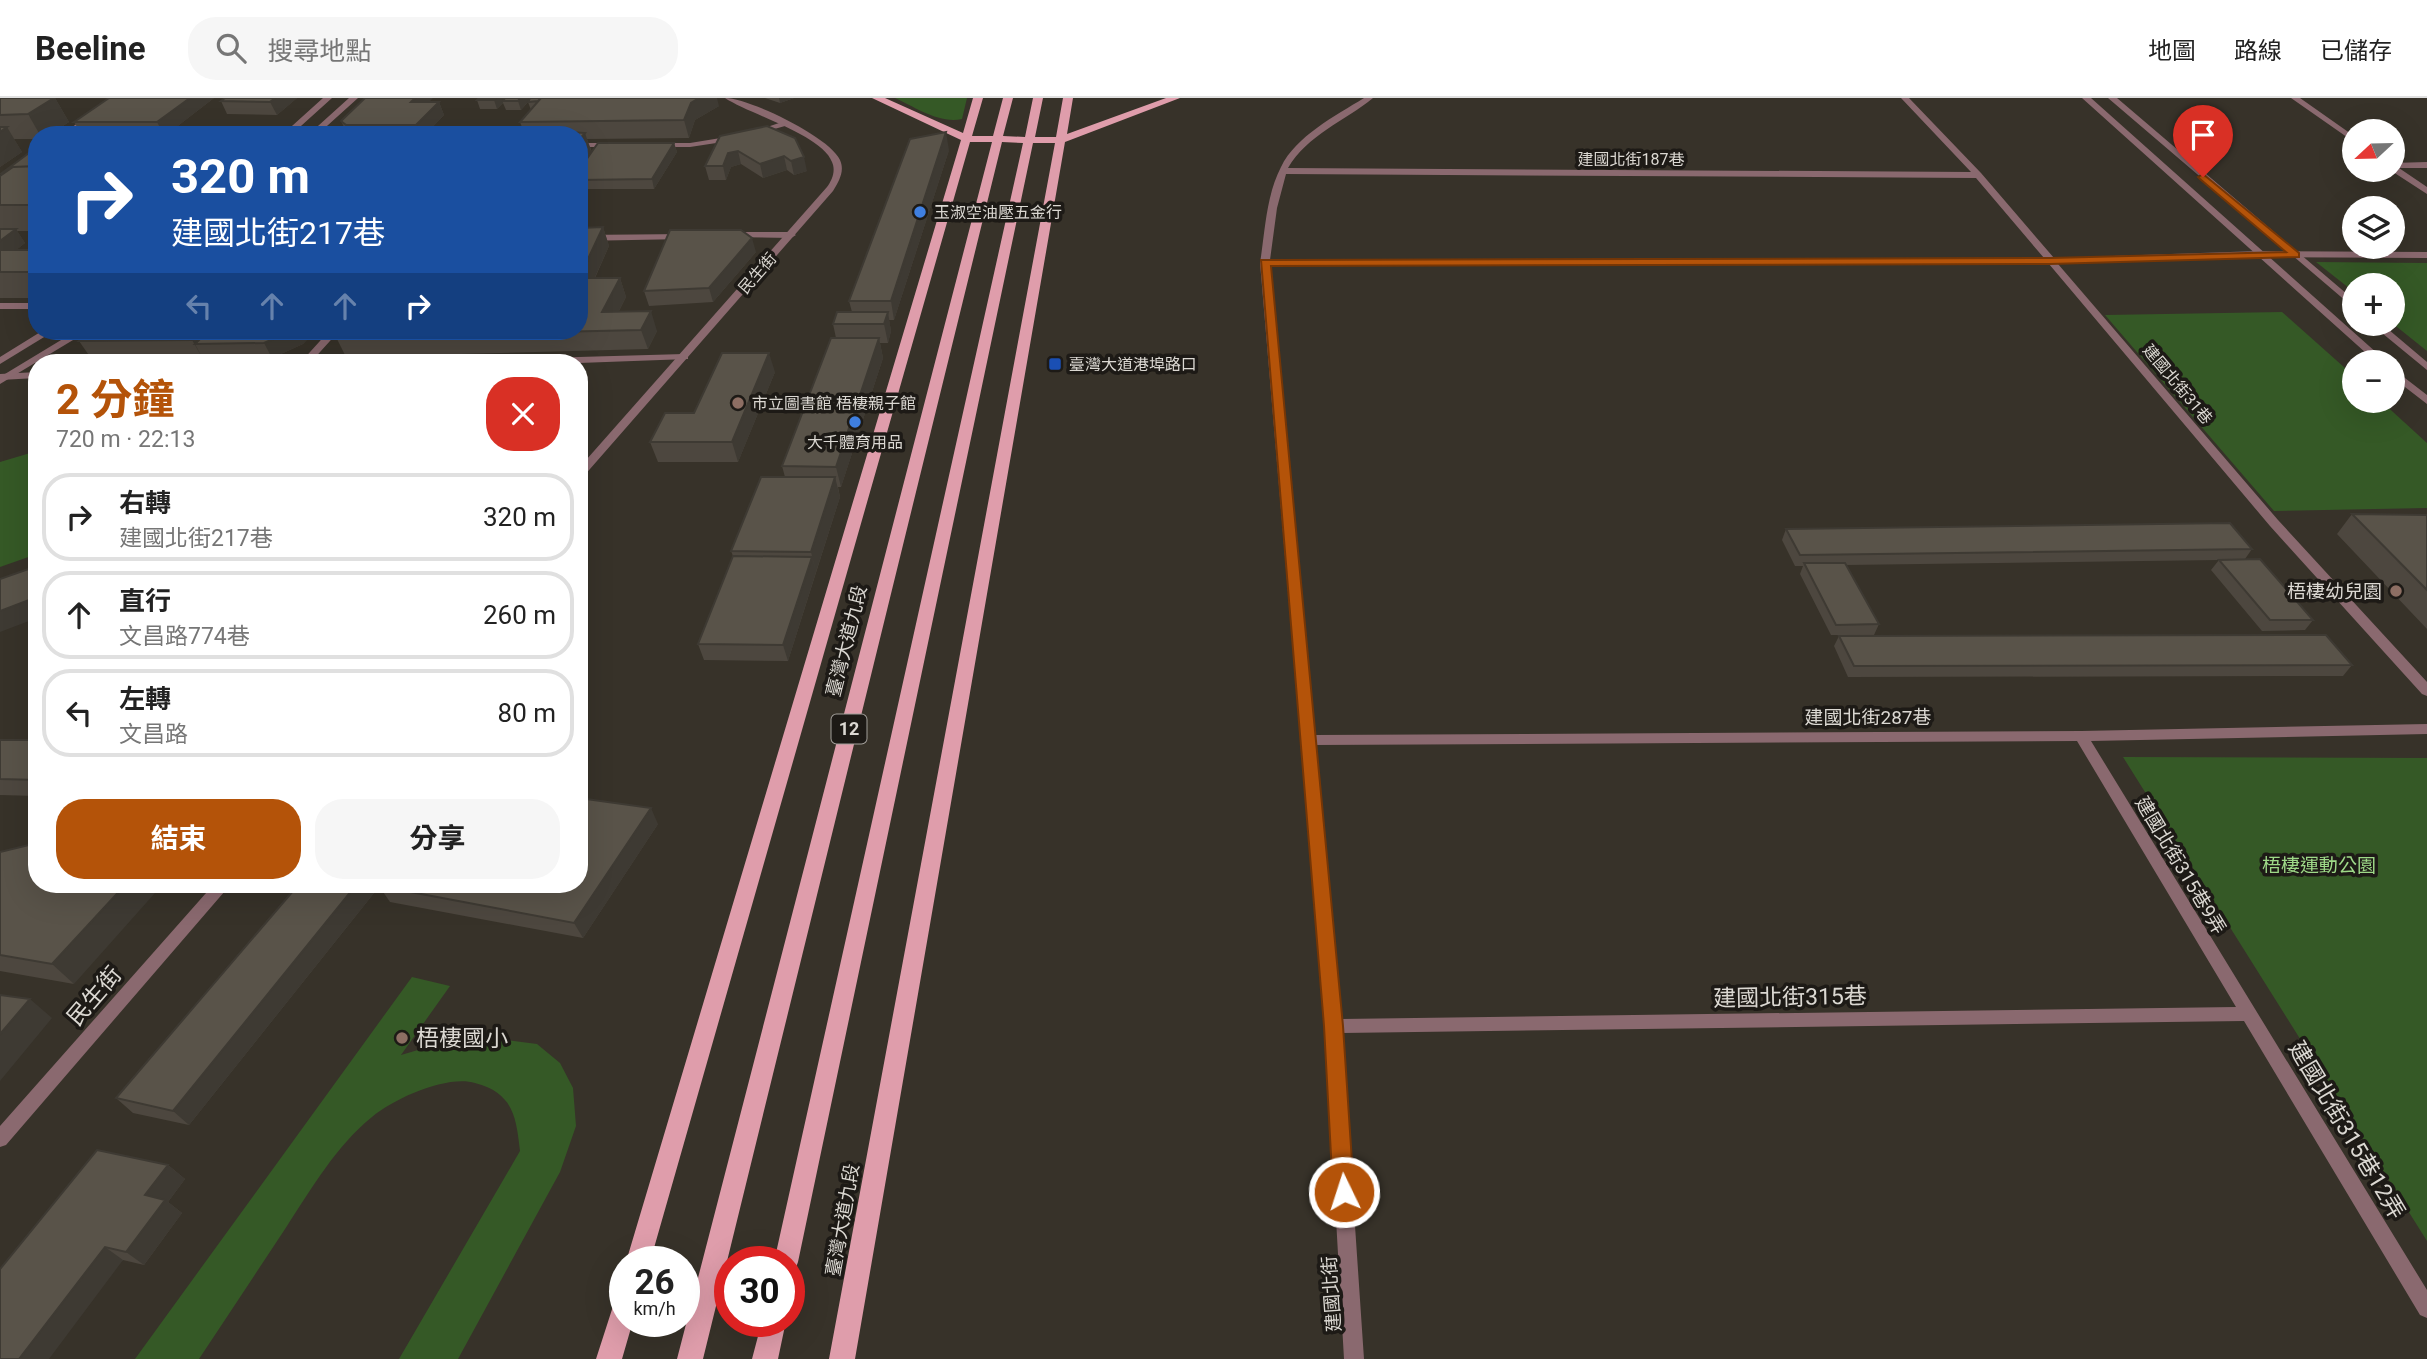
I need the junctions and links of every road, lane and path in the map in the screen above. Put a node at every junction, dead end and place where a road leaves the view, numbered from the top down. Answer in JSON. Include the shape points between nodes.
{"nodes":[{"id":1,"x":118,"y":98,"type":"edge"},
{"id":2,"x":328,"y":98,"type":"edge"},
{"id":3,"x":354,"y":98,"type":"edge"},
{"id":4,"x":729,"y":98,"type":"edge"},
{"id":5,"x":877,"y":98,"type":"edge"},
{"id":6,"x":978,"y":98,"type":"edge"},
{"id":7,"x":1008,"y":98,"type":"edge"},
{"id":8,"x":1038,"y":98,"type":"edge"},
{"id":9,"x":1068,"y":98,"type":"edge"},
{"id":10,"x":1175,"y":98,"type":"edge"},
{"id":11,"x":1369,"y":98,"type":"edge"},
{"id":12,"x":1905,"y":98,"type":"edge"},
{"id":13,"x":2086,"y":98,"type":"edge"},
{"id":14,"x":2112,"y":98,"type":"edge"},
{"id":15,"x":2295,"y":98,"type":"edge"},
{"id":16,"x":782,"y":124,"type":"junction"},
{"id":17,"x":78,"y":126,"type":"edge"},
{"id":18,"x":296,"y":126,"type":"edge"},
{"id":19,"x":322,"y":126,"type":"edge"},
{"id":20,"x":2342,"y":131,"type":"edge"},
{"id":21,"x":967,"y":139,"type":"junction"},
{"id":22,"x":998,"y":139,"type":"junction"},
{"id":23,"x":1029,"y":140,"type":"junction"},
{"id":24,"x":1060,"y":140,"type":"junction"},
{"id":25,"x":588,"y":145,"type":"edge"},
{"id":26,"x":619,"y":145,"type":"edge"},
{"id":27,"x":645,"y":145,"type":"edge"},
{"id":28,"x":2427,"y":165,"type":"edge"},
{"id":29,"x":2405,"y":166,"type":"edge"},
{"id":30,"x":1284,"y":171,"type":"junction"},
{"id":31,"x":1978,"y":175,"type":"junction"},
{"id":32,"x":2405,"y":175,"type":"edge"},
{"id":33,"x":2427,"y":191,"type":"edge"},
{"id":34,"x":791,"y":235,"type":"junction"},
{"id":35,"x":698,"y":236,"type":"edge"},
{"id":36,"x":712,"y":236,"type":"edge"},
{"id":37,"x":588,"y":238,"type":"edge"},
{"id":38,"x":2259,"y":254,"type":"junction"},
{"id":39,"x":2295,"y":255,"type":"junction"},
{"id":40,"x":2427,"y":255,"type":"edge"},
{"id":41,"x":2050,"y":261,"type":"junction"},
{"id":42,"x":1265,"y":263,"type":"junction"},
{"id":43,"x":2342,"y":295,"type":"edge"},
{"id":44,"x":0,"y":306,"type":"edge"},
{"id":45,"x":28,"y":306,"type":"edge"},
{"id":46,"x":2390,"y":336,"type":"edge"},
{"id":47,"x":35,"y":340,"type":"edge"},
{"id":48,"x":68,"y":340,"type":"edge"},
{"id":49,"x":326,"y":340,"type":"edge"},
{"id":50,"x":2368,"y":350,"type":"edge"},
{"id":51,"x":44,"y":354,"type":"edge"},
{"id":52,"x":313,"y":354,"type":"edge"},
{"id":53,"x":684,"y":357,"type":"junction"},
{"id":54,"x":588,"y":360,"type":"edge"},
{"id":55,"x":0,"y":361,"type":"edge"},
{"id":56,"x":28,"y":363,"type":"edge"},
{"id":57,"x":2427,"y":367,"type":"edge"},
{"id":58,"x":28,"y":376,"type":"edge"},
{"id":59,"x":3,"y":378,"type":"edge"},
{"id":60,"x":2405,"y":382,"type":"edge"},
{"id":61,"x":2427,"y":401,"type":"edge"},
{"id":62,"x":588,"y":465,"type":"edge"},
{"id":63,"x":2427,"y":691,"type":"edge"},
{"id":64,"x":2427,"y":729,"type":"edge"},
{"id":65,"x":2081,"y":736,"type":"junction"},
{"id":66,"x":1309,"y":740,"type":"junction"},
{"id":67,"x":215,"y":893,"type":"edge"},
{"id":68,"x":2247,"y":1014,"type":"junction"},
{"id":69,"x":1333,"y":1026,"type":"junction"},
{"id":70,"x":0,"y":1139,"type":"edge"},
{"id":71,"x":643,"y":1246,"type":"edge"},
{"id":72,"x":789,"y":1246,"type":"edge"},
{"id":73,"x":2427,"y":1308,"type":"edge"},
{"id":74,"x":616,"y":1337,"type":"edge"},
{"id":75,"x":770,"y":1337,"type":"edge"},
{"id":76,"x":609,"y":1359,"type":"edge"},
{"id":77,"x":690,"y":1359,"type":"edge"},
{"id":78,"x":765,"y":1359,"type":"edge"},
{"id":79,"x":842,"y":1359,"type":"edge"},
{"id":80,"x":1354,"y":1359,"type":"edge"}],
"edges":[{"from":1,"to":17,"type":"street"},
{"from":2,"to":18,"type":"street"},
{"from":3,"to":19,"type":"street"},
{"from":4,"to":16,"type":"street","name":"民生街"},
{"from":5,"to":21,"type":"main road"},
{"from":6,"to":21,"type":"main road","name":"臺灣大道九段"},
{"from":7,"to":22,"type":"main road","name":"臺灣大道九段","number":"12"},
{"from":8,"to":23,"type":"main road"},
{"from":9,"to":24,"type":"main road","name":"臺灣大道九段"},
{"from":10,"to":24,"type":"main road"},
{"from":11,"to":30,"type":"street","name":"建國北街","via":[[1291,157]]},
{"from":12,"to":31,"type":"street","name":"建國北街31巷"},
{"from":13,"to":38,"type":"street"},
{"from":14,"to":39,"type":"street"},
{"from":15,"to":20,"type":"street"},
{"from":16,"to":27,"type":"street","via":[[718,141]]},
{"from":16,"to":34,"type":"street","name":"民生街","via":[[828,149],[838,169],[830,189]]},
{"from":21,"to":22,"type":"main road"},
{"from":21,"to":71,"type":"main road","name":"臺灣大道九段"},
{"from":22,"to":23,"type":"main road"},
{"from":22,"to":77,"type":"main road","name":"臺灣大道九段","number":"12"},
{"from":23,"to":24,"type":"main road"},
{"from":23,"to":72,"type":"main road"},
{"from":24,"to":79,"type":"main road","name":"臺灣大道九段"},
{"from":25,"to":26,"type":"street"},
{"from":28,"to":29,"type":"street"},
{"from":30,"to":31,"type":"street","name":"建國北街187巷"},
{"from":30,"to":42,"type":"street","name":"建國北街"},
{"from":31,"to":41,"type":"street","name":"建國北街31巷"},
{"from":32,"to":33,"type":"street"},
{"from":34,"to":36,"type":"street"},
{"from":34,"to":53,"type":"street","name":"民生街"},
{"from":35,"to":37,"type":"street"},
{"from":38,"to":39,"type":"street"},
{"from":38,"to":41,"type":"street"},
{"from":38,"to":50,"type":"street"},
{"from":39,"to":40,"type":"street"},
{"from":39,"to":43,"type":"street"},
{"from":41,"to":42,"type":"street"},
{"from":41,"to":63,"type":"street","name":"建國北街31巷","via":[[2274,523]]},
{"from":42,"to":66,"type":"street","name":"建國北街"},
{"from":44,"to":45,"type":"street"},
{"from":46,"to":57,"type":"street"},
{"from":47,"to":55,"type":"street"},
{"from":48,"to":51,"type":"street"},
{"from":49,"to":52,"type":"street"},
{"from":53,"to":54,"type":"street"},
{"from":53,"to":62,"type":"street","name":"民生街"},
{"from":56,"to":59,"type":"street"},
{"from":58,"to":59,"type":"street"},
{"from":60,"to":61,"type":"street"},
{"from":64,"to":65,"type":"street","name":"建國北街287巷"},
{"from":65,"to":66,"type":"street","name":"建國北街287巷"},
{"from":65,"to":68,"type":"street","name":"建國北街315巷9弄"},
{"from":66,"to":69,"type":"street","name":"建國北街"},
{"from":67,"to":70,"type":"street","name":"民生街"},
{"from":68,"to":69,"type":"street","name":"建國北街315巷"},
{"from":68,"to":73,"type":"street","name":"建國北街315巷12弄"},
{"from":69,"to":80,"type":"street","name":"建國北街"},
{"from":74,"to":76,"type":"main road"},
{"from":75,"to":78,"type":"main road"}]}
